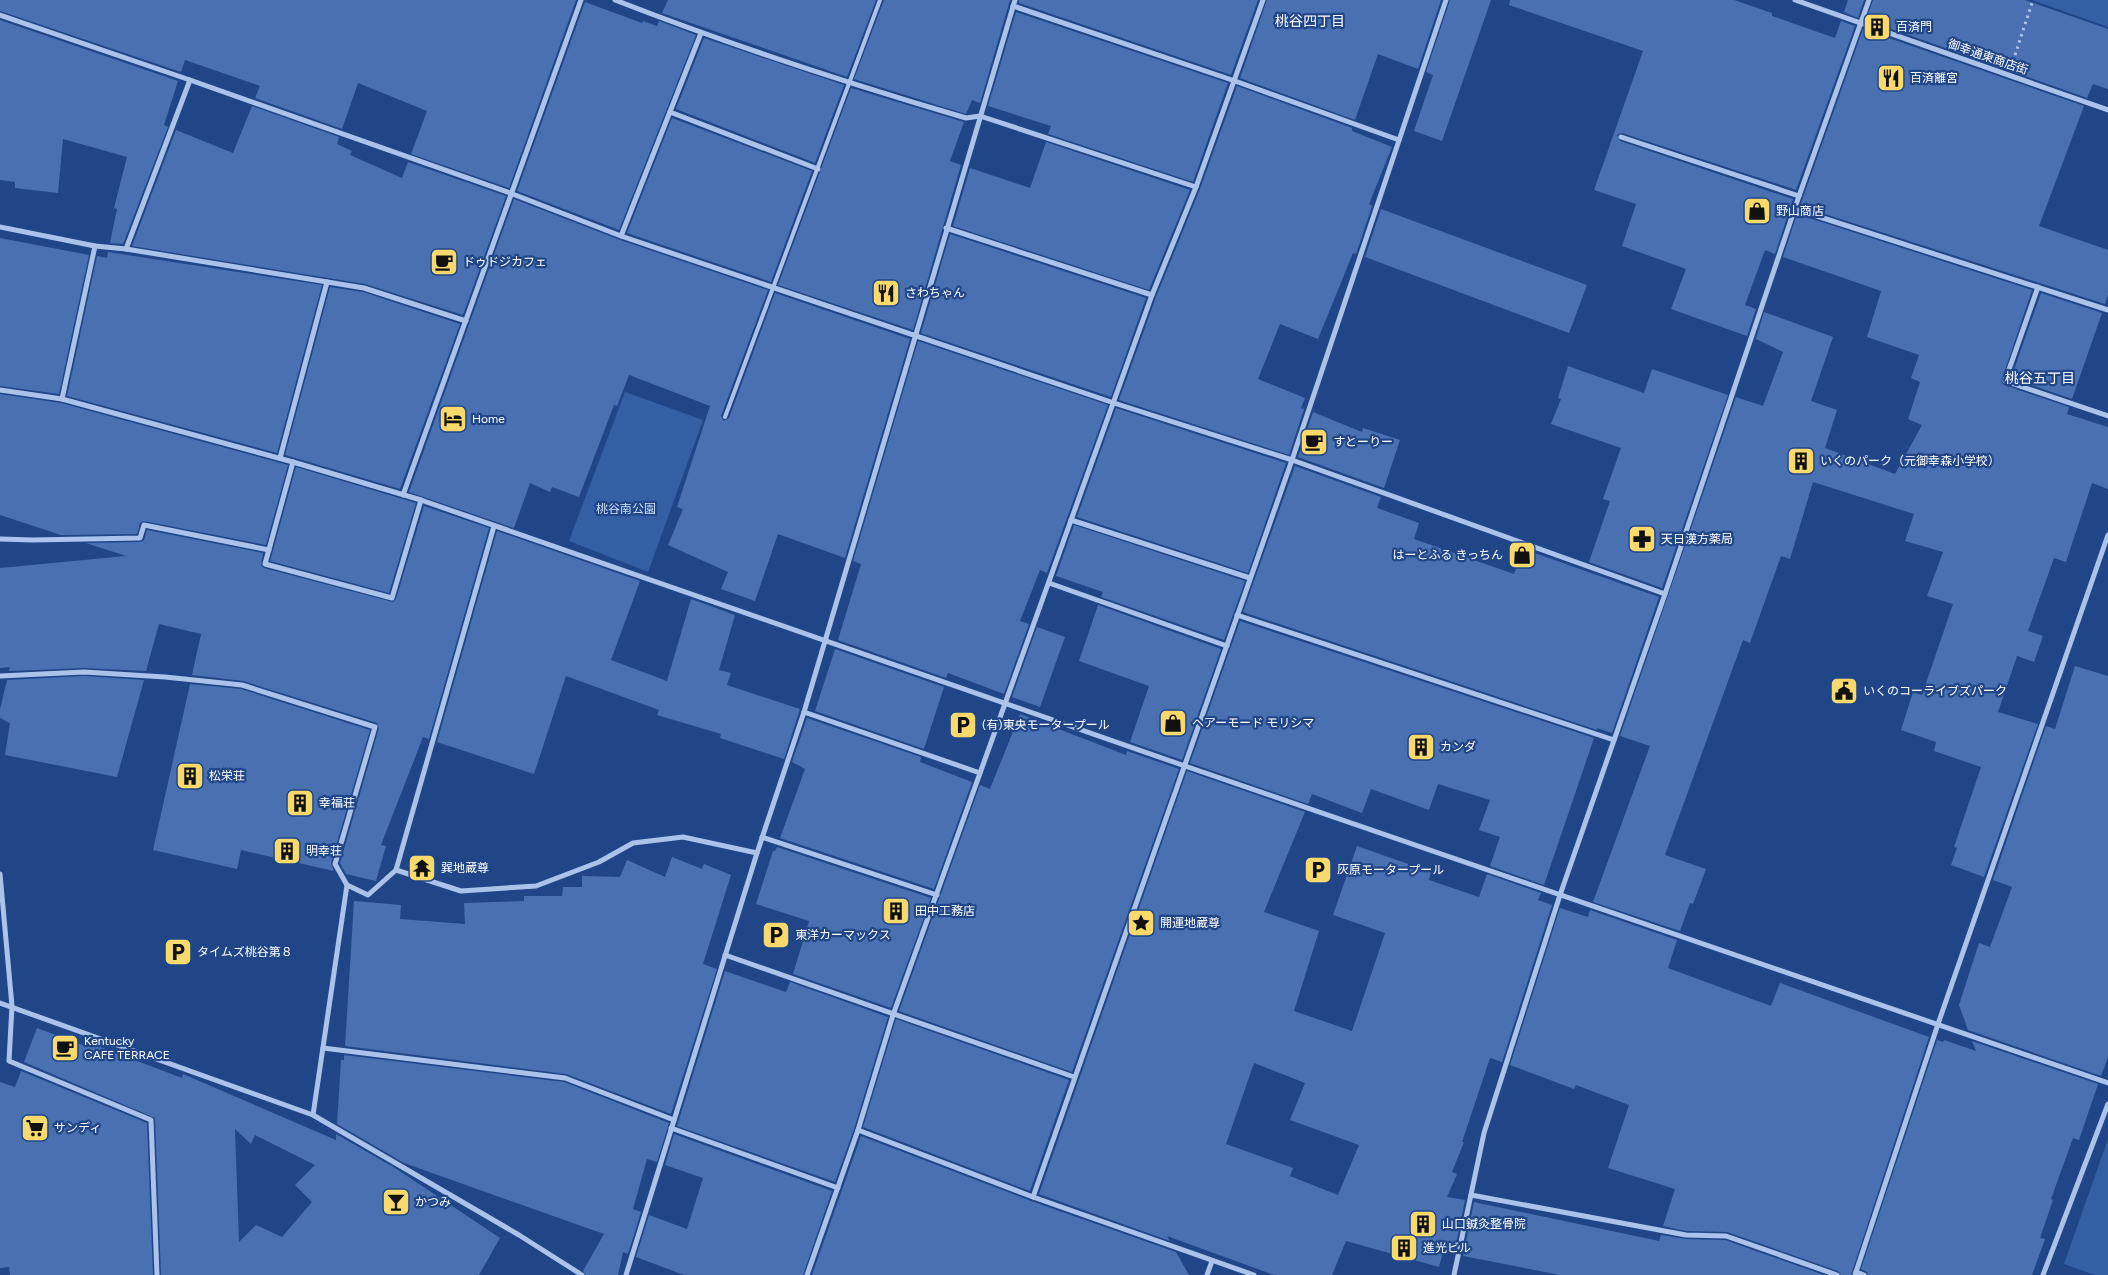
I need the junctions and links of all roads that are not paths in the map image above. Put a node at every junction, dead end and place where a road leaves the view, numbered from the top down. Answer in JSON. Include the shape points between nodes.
{"nodes":[{"id":1,"x":581,"y":0,"type":"edge"},
{"id":2,"x":615,"y":0,"type":"edge"},
{"id":3,"x":880,"y":0,"type":"edge"},
{"id":4,"x":1263,"y":0,"type":"edge"},
{"id":5,"x":1446,"y":0,"type":"edge"},
{"id":6,"x":1795,"y":0,"type":"edge"},
{"id":7,"x":1868,"y":0,"type":"edge"},
{"id":8,"x":1014,"y":3,"type":"edge"},
{"id":9,"x":0,"y":15,"type":"edge"},
{"id":10,"x":1861,"y":22,"type":"junction"},
{"id":11,"x":701,"y":33,"type":"junction"},
{"id":12,"x":190,"y":80,"type":"junction"},
{"id":13,"x":1235,"y":81,"type":"junction"},
{"id":14,"x":850,"y":84,"type":"junction"},
{"id":15,"x":2108,"y":110,"type":"edge"},
{"id":16,"x":670,"y":112,"type":"junction"},
{"id":17,"x":980,"y":116,"type":"junction"},
{"id":18,"x":1621,"y":137,"type":"dead end"},
{"id":19,"x":1399,"y":140,"type":"junction"},
{"id":20,"x":818,"y":169,"type":"junction"},
{"id":21,"x":1196,"y":187,"type":"junction"},
{"id":22,"x":510,"y":193,"type":"junction"},
{"id":23,"x":1799,"y":196,"type":"junction"},
{"id":24,"x":1795,"y":209,"type":"junction"},
{"id":25,"x":0,"y":227,"type":"edge"},
{"id":26,"x":946,"y":228,"type":"junction"},
{"id":27,"x":621,"y":236,"type":"junction"},
{"id":28,"x":95,"y":246,"type":"junction"},
{"id":29,"x":126,"y":249,"type":"junction"},
{"id":30,"x":327,"y":282,"type":"junction"},
{"id":31,"x":2038,"y":287,"type":"junction"},
{"id":32,"x":774,"y":288,"type":"junction"},
{"id":33,"x":1152,"y":295,"type":"junction"},
{"id":34,"x":2108,"y":310,"type":"edge"},
{"id":35,"x":466,"y":321,"type":"junction"},
{"id":36,"x":915,"y":336,"type":"junction"},
{"id":37,"x":0,"y":390,"type":"edge"},
{"id":38,"x":62,"y":400,"type":"junction"},
{"id":39,"x":1114,"y":403,"type":"junction"},
{"id":40,"x":2108,"y":416,"type":"edge"},
{"id":41,"x":725,"y":417,"type":"dead end"},
{"id":42,"x":280,"y":458,"type":"junction"},
{"id":43,"x":1292,"y":460,"type":"junction"},
{"id":44,"x":293,"y":462,"type":"junction"},
{"id":45,"x":403,"y":495,"type":"junction"},
{"id":46,"x":421,"y":500,"type":"junction"},
{"id":47,"x":1072,"y":520,"type":"junction"},
{"id":48,"x":494,"y":526,"type":"junction"},
{"id":49,"x":2108,"y":535,"type":"edge"},
{"id":50,"x":0,"y":539,"type":"edge"},
{"id":51,"x":269,"y":550,"type":"junction"},
{"id":52,"x":1250,"y":578,"type":"junction"},
{"id":53,"x":1049,"y":583,"type":"junction"},
{"id":54,"x":1665,"y":594,"type":"junction"},
{"id":55,"x":1237,"y":616,"type":"junction"},
{"id":56,"x":826,"y":640,"type":"junction"},
{"id":57,"x":1227,"y":646,"type":"junction"},
{"id":58,"x":0,"y":676,"type":"edge"},
{"id":59,"x":1006,"y":702,"type":"junction"},
{"id":60,"x":804,"y":712,"type":"junction"},
{"id":61,"x":1614,"y":740,"type":"junction"},
{"id":62,"x":1185,"y":766,"type":"junction"},
{"id":63,"x":980,"y":773,"type":"junction"},
{"id":64,"x":762,"y":837,"type":"junction"},
{"id":65,"x":757,"y":853,"type":"junction"},
{"id":66,"x":396,"y":870,"type":"junction"},
{"id":67,"x":0,"y":874,"type":"edge"},
{"id":68,"x":347,"y":885,"type":"junction"},
{"id":69,"x":937,"y":895,"type":"junction"},
{"id":70,"x":1560,"y":895,"type":"junction"},
{"id":71,"x":725,"y":955,"type":"junction"},
{"id":72,"x":0,"y":1003,"type":"edge"},
{"id":73,"x":12,"y":1006,"type":"junction"},
{"id":74,"x":893,"y":1015,"type":"junction"},
{"id":75,"x":1938,"y":1024,"type":"junction"},
{"id":76,"x":323,"y":1048,"type":"junction"},
{"id":77,"x":1074,"y":1077,"type":"junction"},
{"id":78,"x":2108,"y":1083,"type":"edge"},
{"id":79,"x":2108,"y":1104,"type":"edge"},
{"id":80,"x":313,"y":1115,"type":"junction"},
{"id":81,"x":674,"y":1120,"type":"junction"},
{"id":82,"x":671,"y":1128,"type":"junction"},
{"id":83,"x":858,"y":1130,"type":"junction"},
{"id":84,"x":838,"y":1188,"type":"junction"},
{"id":85,"x":1471,"y":1195,"type":"junction"},
{"id":86,"x":1033,"y":1197,"type":"junction"},
{"id":87,"x":1212,"y":1261,"type":"junction"},
{"id":88,"x":1855,"y":1274,"type":"edge"},
{"id":89,"x":157,"y":1275,"type":"edge"},
{"id":90,"x":582,"y":1275,"type":"edge"},
{"id":91,"x":626,"y":1275,"type":"edge"},
{"id":92,"x":807,"y":1275,"type":"edge"},
{"id":93,"x":1207,"y":1275,"type":"edge"},
{"id":94,"x":1254,"y":1275,"type":"edge"},
{"id":95,"x":1454,"y":1275,"type":"edge"},
{"id":96,"x":1837,"y":1275,"type":"edge"},
{"id":97,"x":1864,"y":1275,"type":"edge"},
{"id":98,"x":2043,"y":1275,"type":"edge"}],
"edges":[{"from":1,"to":22,"type":"street"},
{"from":2,"to":11,"type":"street"},
{"from":3,"to":14,"type":"lane"},
{"from":4,"to":13,"type":"street"},
{"from":5,"to":19,"type":"street"},
{"from":6,"to":10,"type":"street","name":"御幸通東商店街"},
{"from":7,"to":10,"type":"street"},
{"from":8,"to":13,"type":"street"},
{"from":8,"to":17,"type":"street"},
{"from":9,"to":12,"type":"street"},
{"from":10,"to":15,"type":"street","name":"御幸通東商店街"},
{"from":10,"to":23,"type":"street"},
{"from":11,"to":14,"type":"street"},
{"from":11,"to":16,"type":"street"},
{"from":12,"to":22,"type":"street"},
{"from":12,"to":29,"type":"street"},
{"from":13,"to":19,"type":"street"},
{"from":13,"to":21,"type":"street"},
{"from":14,"to":17,"type":"street","via":[[966,118]]},
{"from":14,"to":20,"type":"lane"},
{"from":16,"to":20,"type":"street"},
{"from":16,"to":27,"type":"street"},
{"from":17,"to":21,"type":"street"},
{"from":17,"to":26,"type":"street"},
{"from":18,"to":23,"type":"street"},
{"from":19,"to":43,"type":"street"},
{"from":20,"to":32,"type":"lane"},
{"from":21,"to":33,"type":"street"},
{"from":22,"to":27,"type":"street"},
{"from":22,"to":35,"type":"street"},
{"from":23,"to":24,"type":"street"},
{"from":24,"to":31,"type":"street"},
{"from":24,"to":54,"type":"street"},
{"from":25,"to":28,"type":"street"},
{"from":26,"to":33,"type":"street"},
{"from":26,"to":36,"type":"street"},
{"from":27,"to":32,"type":"street"},
{"from":28,"to":29,"type":"street"},
{"from":28,"to":38,"type":"street"},
{"from":29,"to":30,"type":"street"},
{"from":30,"to":35,"type":"street","via":[[364,288]]},
{"from":30,"to":42,"type":"street"},
{"from":31,"to":34,"type":"street"},
{"from":31,"to":40,"type":"street","via":[[2004,381]]},
{"from":32,"to":36,"type":"street"},
{"from":32,"to":41,"type":"lane"},
{"from":33,"to":39,"type":"street"},
{"from":35,"to":45,"type":"street"},
{"from":36,"to":39,"type":"street"},
{"from":36,"to":56,"type":"street"},
{"from":37,"to":38,"type":"street"},
{"from":38,"to":42,"type":"street"},
{"from":39,"to":43,"type":"street"},
{"from":39,"to":47,"type":"street"},
{"from":42,"to":44,"type":"street"},
{"from":43,"to":52,"type":"street"},
{"from":43,"to":54,"type":"street"},
{"from":44,"to":45,"type":"street"},
{"from":44,"to":51,"type":"street"},
{"from":45,"to":46,"type":"street"},
{"from":46,"to":48,"type":"street"},
{"from":46,"to":51,"type":"street","via":[[392,598],[265,564]]},
{"from":47,"to":52,"type":"street"},
{"from":47,"to":53,"type":"street"},
{"from":48,"to":56,"type":"street"},
{"from":48,"to":66,"type":"street"},
{"from":49,"to":75,"type":"street"},
{"from":50,"to":51,"type":"street","via":[[140,538],[144,525]]},
{"from":52,"to":55,"type":"street"},
{"from":53,"to":57,"type":"street"},
{"from":53,"to":59,"type":"street"},
{"from":54,"to":61,"type":"street"},
{"from":55,"to":57,"type":"street"},
{"from":55,"to":61,"type":"street"},
{"from":56,"to":59,"type":"street"},
{"from":56,"to":60,"type":"street"},
{"from":57,"to":62,"type":"street"},
{"from":58,"to":68,"type":"street","via":[[84,672],[242,685],[375,727],[335,864]]},
{"from":59,"to":62,"type":"street"},
{"from":59,"to":63,"type":"street"},
{"from":60,"to":63,"type":"street"},
{"from":60,"to":64,"type":"street"},
{"from":61,"to":70,"type":"street"},
{"from":62,"to":70,"type":"street"},
{"from":62,"to":77,"type":"street"},
{"from":63,"to":69,"type":"street"},
{"from":64,"to":65,"type":"street"},
{"from":64,"to":69,"type":"street"},
{"from":65,"to":66,"type":"street","via":[[683,837],[633,843],[599,862],[536,886],[461,891]]},
{"from":65,"to":71,"type":"street"},
{"from":66,"to":68,"type":"street","via":[[368,895]]},
{"from":67,"to":73,"type":"street"},
{"from":68,"to":76,"type":"street"},
{"from":69,"to":74,"type":"street"},
{"from":70,"to":75,"type":"street"},
{"from":70,"to":85,"type":"street","via":[[1484,1133]]},
{"from":71,"to":74,"type":"street"},
{"from":71,"to":81,"type":"street"},
{"from":72,"to":73,"type":"street"},
{"from":73,"to":80,"type":"street"},
{"from":73,"to":89,"type":"street","via":[[9,1061],[151,1120]]},
{"from":74,"to":77,"type":"street"},
{"from":74,"to":83,"type":"street"},
{"from":75,"to":78,"type":"street"},
{"from":75,"to":88,"type":"street"},
{"from":76,"to":80,"type":"street"},
{"from":76,"to":81,"type":"street","via":[[565,1078]]},
{"from":77,"to":86,"type":"street"},
{"from":79,"to":98,"type":"street"},
{"from":80,"to":90,"type":"street"},
{"from":81,"to":82,"type":"street"},
{"from":82,"to":84,"type":"street"},
{"from":82,"to":91,"type":"street"},
{"from":83,"to":84,"type":"street"},
{"from":83,"to":86,"type":"street"},
{"from":84,"to":92,"type":"street"},
{"from":85,"to":95,"type":"street"},
{"from":85,"to":96,"type":"street","via":[[1686,1235],[1726,1236]]},
{"from":86,"to":87,"type":"street"},
{"from":87,"to":93,"type":"street"},
{"from":87,"to":94,"type":"street"},
{"from":88,"to":97,"type":"street"}]}
